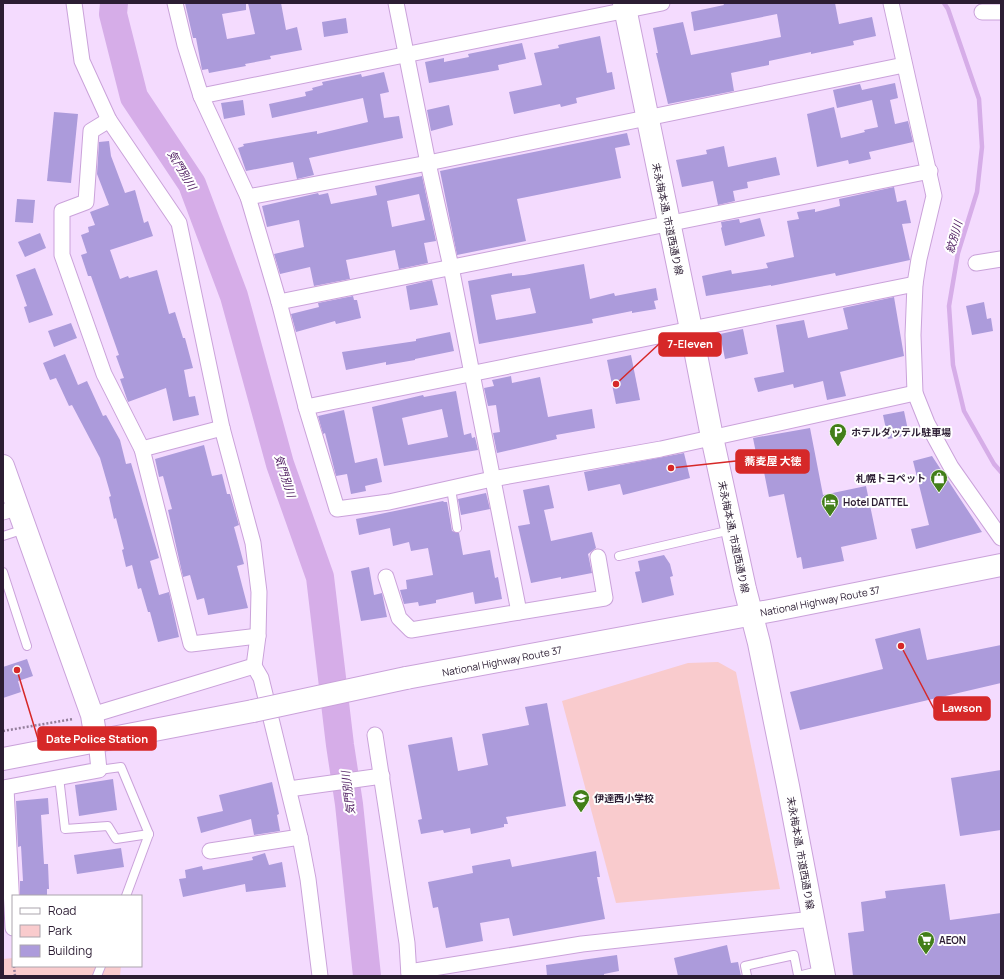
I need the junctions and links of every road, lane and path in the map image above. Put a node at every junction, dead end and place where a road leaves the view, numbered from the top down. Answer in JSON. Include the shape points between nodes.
{"nodes":[{"id":1,"x":74,"y":3,"type":"edge"},
{"id":2,"x":175,"y":3,"type":"edge"},
{"id":3,"x":396,"y":3,"type":"edge"},
{"id":4,"x":662,"y":3,"type":"edge"},
{"id":5,"x":891,"y":3,"type":"edge"},
{"id":6,"x":625,"y":7,"type":"edge"},
{"id":7,"x":982,"y":12,"type":"dead end"},
{"id":8,"x":1001,"y":12,"type":"edge"},
{"id":9,"x":406,"y":54,"type":"junction"},
{"id":10,"x":904,"y":65,"type":"junction"},
{"id":11,"x":201,"y":96,"type":"junction"},
{"id":12,"x":648,"y":118,"type":"junction"},
{"id":13,"x":109,"y":120,"type":"junction"},
{"id":14,"x":428,"y":163,"type":"junction"},
{"id":15,"x":930,"y":171,"type":"junction"},
{"id":16,"x":248,"y":197,"type":"junction"},
{"id":17,"x":668,"y":224,"type":"junction"},
{"id":18,"x":1001,"y":259,"type":"edge"},
{"id":19,"x":976,"y":263,"type":"dead end"},
{"id":20,"x":451,"y":267,"type":"junction"},
{"id":21,"x":915,"y":284,"type":"junction"},
{"id":22,"x":279,"y":302,"type":"junction"},
{"id":23,"x":691,"y":329,"type":"junction"},
{"id":24,"x":472,"y":374,"type":"junction"},
{"id":25,"x":916,"y":393,"type":"junction"},
{"id":26,"x":306,"y":407,"type":"junction"},
{"id":27,"x":222,"y":428,"type":"junction"},
{"id":28,"x":712,"y":437,"type":"junction"},
{"id":29,"x":142,"y":449,"type":"junction"},
{"id":30,"x":3,"y":466,"type":"edge"},
{"id":31,"x":492,"y":479,"type":"junction"},
{"id":32,"x":451,"y":488,"type":"junction"},
{"id":33,"x":11,"y":509,"type":"edge"},
{"id":34,"x":26,"y":528,"type":"junction"},
{"id":35,"x":457,"y":528,"type":"dead end"},
{"id":36,"x":732,"y":530,"type":"junction"},
{"id":37,"x":3,"y":536,"type":"edge"},
{"id":38,"x":1001,"y":538,"type":"edge"},
{"id":39,"x":619,"y":556,"type":"dead end"},
{"id":40,"x":598,"y":557,"type":"dead end"},
{"id":41,"x":1001,"y":566,"type":"edge"},
{"id":42,"x":3,"y":572,"type":"edge"},
{"id":43,"x":386,"y":577,"type":"dead end"},
{"id":44,"x":519,"y":612,"type":"junction"},
{"id":45,"x":751,"y":614,"type":"junction"},
{"id":46,"x":258,"y":636,"type":"junction"},
{"id":47,"x":27,"y":646,"type":"dead end"},
{"id":48,"x":254,"y":666,"type":"junction"},
{"id":49,"x":92,"y":715,"type":"junction"},
{"id":50,"x":3,"y":731,"type":"edge"},
{"id":51,"x":375,"y":735,"type":"dead end"},
{"id":52,"x":96,"y":740,"type":"junction"},
{"id":53,"x":3,"y":759,"type":"edge"},
{"id":54,"x":99,"y":770,"type":"junction"},
{"id":55,"x":59,"y":777,"type":"junction"},
{"id":56,"x":375,"y":777,"type":"junction"},
{"id":57,"x":5,"y":788,"type":"edge"},
{"id":58,"x":292,"y":788,"type":"junction"},
{"id":59,"x":149,"y":834,"type":"junction"},
{"id":60,"x":300,"y":837,"type":"junction"},
{"id":61,"x":210,"y":851,"type":"dead end"},
{"id":62,"x":126,"y":895,"type":"edge"},
{"id":63,"x":12,"y":910,"type":"edge"},
{"id":64,"x":813,"y":920,"type":"junction"},
{"id":65,"x":823,"y":973,"type":"edge"},
{"id":66,"x":409,"y":974,"type":"edge"},
{"id":67,"x":320,"y":976,"type":"edge"},
{"id":68,"x":747,"y":976,"type":"edge"},
{"id":69,"x":798,"y":976,"type":"edge"}],
"edges":[{"from":1,"to":13,"type":"street","via":[[82,61]]},
{"from":2,"to":11,"type":"street"},
{"from":3,"to":9,"type":"street"},
{"from":4,"to":6,"type":"street"},
{"from":5,"to":10,"type":"street"},
{"from":6,"to":9,"type":"street"},
{"from":6,"to":12,"type":"main road","name":"末永梅本通, 市道西通り線"},
{"from":7,"to":8,"type":"street"},
{"from":9,"to":11,"type":"street"},
{"from":9,"to":14,"type":"street"},
{"from":10,"to":12,"type":"street"},
{"from":10,"to":15,"type":"street"},
{"from":11,"to":16,"type":"street"},
{"from":12,"to":14,"type":"street"},
{"from":12,"to":17,"type":"main road","name":"末永梅本通, 市道西通り線"},
{"from":13,"to":27,"type":"street","via":[[179,223]]},
{"from":13,"to":29,"type":"street","via":[[91,131],[86,202],[62,211],[62,255],[104,374]]},
{"from":14,"to":16,"type":"street"},
{"from":14,"to":20,"type":"street"},
{"from":15,"to":17,"type":"street"},
{"from":15,"to":21,"type":"street","via":[[934,196]]},
{"from":16,"to":22,"type":"street"},
{"from":17,"to":20,"type":"street"},
{"from":17,"to":23,"type":"main road","name":"末永梅本通, 市道西通り線"},
{"from":18,"to":19,"type":"street"},
{"from":20,"to":22,"type":"street"},
{"from":20,"to":24,"type":"street"},
{"from":21,"to":23,"type":"street"},
{"from":21,"to":25,"type":"street","via":[[913,334]]},
{"from":22,"to":26,"type":"street"},
{"from":23,"to":24,"type":"street"},
{"from":23,"to":28,"type":"main road","name":"末永梅本通, 市道西通り線"},
{"from":24,"to":26,"type":"street"},
{"from":24,"to":31,"type":"street"},
{"from":25,"to":28,"type":"street"},
{"from":25,"to":38,"type":"street","via":[[927,423],[951,467]]},
{"from":26,"to":32,"type":"street","via":[[337,509],[389,502]]},
{"from":27,"to":29,"type":"street"},
{"from":27,"to":46,"type":"street","via":[[253,544],[259,592]]},
{"from":28,"to":31,"type":"street","via":[[660,449]]},
{"from":28,"to":36,"type":"main road","name":"末永梅本通, 市道西通り線"},
{"from":29,"to":46,"type":"street","via":[[191,644]]},
{"from":30,"to":33,"type":"main road"},
{"from":31,"to":32,"type":"street"},
{"from":31,"to":44,"type":"street"},
{"from":32,"to":35,"type":"lane"},
{"from":33,"to":34,"type":"main road"},
{"from":34,"to":37,"type":"lane"},
{"from":34,"to":49,"type":"main road"},
{"from":36,"to":39,"type":"lane"},
{"from":36,"to":45,"type":"main road","name":"末永梅本通, 市道西通り線"},
{"from":40,"to":44,"type":"street","via":[[605,598]]},
{"from":41,"to":45,"type":"main road","name":"National Highway Route 37"},
{"from":42,"to":47,"type":"lane"},
{"from":43,"to":44,"type":"street","via":[[398,618],[411,630]]},
{"from":45,"to":52,"type":"main road","name":"National Highway Route 37","bridge":true,"via":[[406,678]]},
{"from":45,"to":64,"type":"main road","name":"末永梅本通, 市道西通り線","via":[[787,779]]},
{"from":46,"to":48,"type":"street"},
{"from":48,"to":49,"type":"street"},
{"from":48,"to":58,"type":"street","via":[[261,678]]},
{"from":49,"to":50,"type":"path"},
{"from":49,"to":52,"type":"main road"},
{"from":51,"to":56,"type":"street"},
{"from":52,"to":53,"type":"main road","name":"National Highway Route 37"},
{"from":52,"to":54,"type":"street"},
{"from":54,"to":55,"type":"street"},
{"from":54,"to":59,"type":"lane","via":[[120,767]]},
{"from":55,"to":57,"type":"street"},
{"from":55,"to":59,"type":"lane","via":[[65,829],[108,826],[116,839]]},
{"from":56,"to":58,"type":"street"},
{"from":56,"to":66,"type":"street","via":[[407,943]]},
{"from":57,"to":63,"type":"street"},
{"from":58,"to":60,"type":"street"},
{"from":59,"to":62,"type":"lane"},
{"from":60,"to":61,"type":"street"},
{"from":60,"to":67,"type":"street"},
{"from":64,"to":65,"type":"main road","name":"末永梅本通, 市道西通り線"},
{"from":64,"to":66,"type":"street","via":[[582,944]]},
{"from":65,"to":69,"type":"lane"},
{"from":68,"to":69,"type":"lane","via":[[745,966],[794,955]]}]}
